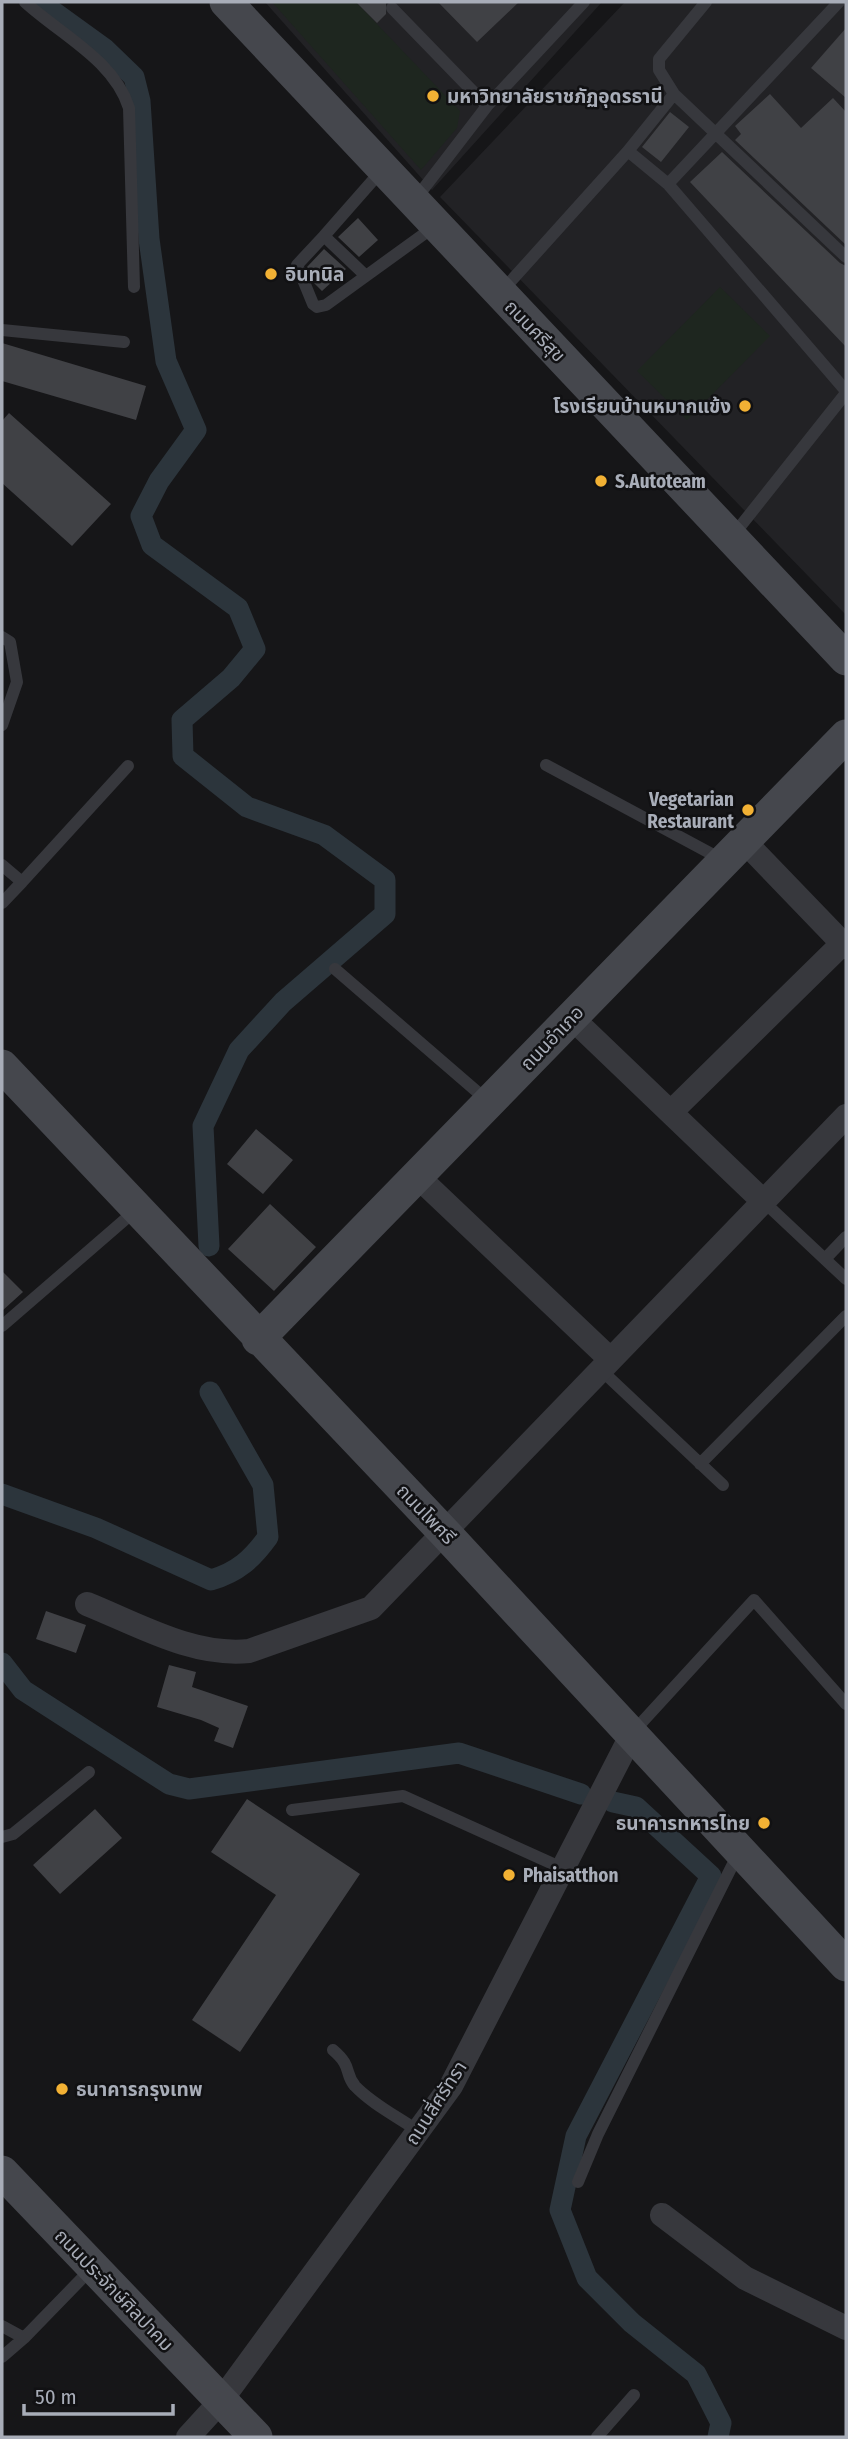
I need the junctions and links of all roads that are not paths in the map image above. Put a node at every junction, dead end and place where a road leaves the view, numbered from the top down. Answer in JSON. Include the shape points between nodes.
{"nodes":[{"id":1,"x":25,"y":2,"type":"edge"},
{"id":2,"x":226,"y":2,"type":"edge"},
{"id":3,"x":584,"y":2,"type":"edge"},
{"id":4,"x":706,"y":2,"type":"edge"},
{"id":5,"x":839,"y":2,"type":"edge"},
{"id":6,"x":392,"y":8,"type":"dead end"},
{"id":7,"x":674,"y":94,"type":"junction"},
{"id":8,"x":486,"y":106,"type":"junction"},
{"id":9,"x":716,"y":135,"type":"junction"},
{"id":10,"x":628,"y":151,"type":"junction"},
{"id":11,"x":382,"y":170,"type":"junction"},
{"id":12,"x":668,"y":184,"type":"junction"},
{"id":13,"x":424,"y":214,"type":"junction"},
{"id":14,"x":324,"y":236,"type":"junction"},
{"id":15,"x":846,"y":257,"type":"edge"},
{"id":16,"x":366,"y":276,"type":"junction"},
{"id":17,"x":134,"y":287,"type":"dead end"},
{"id":18,"x":500,"y":294,"type":"junction"},
{"id":19,"x":2,"y":330,"type":"edge"},
{"id":20,"x":124,"y":342,"type":"dead end"},
{"id":21,"x":846,"y":392,"type":"edge"},
{"id":22,"x":731,"y":538,"type":"junction"},
{"id":23,"x":2,"y":637,"type":"edge"},
{"id":24,"x":846,"y":659,"type":"edge"},
{"id":25,"x":2,"y":725,"type":"edge"},
{"id":26,"x":846,"y":736,"type":"edge"},
{"id":27,"x":546,"y":765,"type":"dead end"},
{"id":28,"x":128,"y":766,"type":"dead end"},
{"id":29,"x":735,"y":851,"type":"junction"},
{"id":30,"x":2,"y":865,"type":"edge"},
{"id":31,"x":22,"y":882,"type":"junction"},
{"id":32,"x":2,"y":903,"type":"edge"},
{"id":33,"x":844,"y":945,"type":"edge"},
{"id":34,"x":335,"y":969,"type":"dead end"},
{"id":35,"x":572,"y":1018,"type":"junction"},
{"id":36,"x":2,"y":1066,"type":"edge"},
{"id":37,"x":489,"y":1102,"type":"junction"},
{"id":38,"x":672,"y":1111,"type":"junction"},
{"id":39,"x":846,"y":1116,"type":"edge"},
{"id":40,"x":417,"y":1176,"type":"junction"},
{"id":41,"x":763,"y":1202,"type":"junction"},
{"id":42,"x":137,"y":1209,"type":"junction"},
{"id":43,"x":846,"y":1237,"type":"edge"},
{"id":44,"x":825,"y":1259,"type":"junction"},
{"id":45,"x":846,"y":1279,"type":"edge"},
{"id":46,"x":846,"y":1316,"type":"edge"},
{"id":47,"x":2,"y":1326,"type":"edge"},
{"id":48,"x":258,"y":1339,"type":"junction"},
{"id":49,"x":605,"y":1364,"type":"junction"},
{"id":50,"x":700,"y":1464,"type":"junction"},
{"id":51,"x":723,"y":1485,"type":"dead end"},
{"id":52,"x":443,"y":1531,"type":"junction"},
{"id":53,"x":87,"y":1604,"type":"dead end"},
{"id":54,"x":846,"y":1704,"type":"edge"},
{"id":55,"x":631,"y":1736,"type":"junction"},
{"id":56,"x":89,"y":1772,"type":"dead end"},
{"id":57,"x":292,"y":1810,"type":"dead end"},
{"id":58,"x":2,"y":1837,"type":"edge"},
{"id":59,"x":740,"y":1852,"type":"junction"},
{"id":60,"x":562,"y":1868,"type":"junction"},
{"id":61,"x":846,"y":1965,"type":"edge"},
{"id":62,"x":333,"y":2050,"type":"dead end"},
{"id":63,"x":418,"y":2132,"type":"junction"},
{"id":64,"x":2,"y":2172,"type":"edge"},
{"id":65,"x":578,"y":2182,"type":"dead end"},
{"id":66,"x":662,"y":2214,"type":"dead end"},
{"id":67,"x":94,"y":2267,"type":"junction"},
{"id":68,"x":2,"y":2326,"type":"edge"},
{"id":69,"x":846,"y":2328,"type":"edge"},
{"id":70,"x":24,"y":2338,"type":"junction"},
{"id":71,"x":2,"y":2357,"type":"edge"},
{"id":72,"x":634,"y":2395,"type":"dead end"},
{"id":73,"x":220,"y":2402,"type":"junction"},
{"id":74,"x":188,"y":2437,"type":"edge"},
{"id":75,"x":256,"y":2437,"type":"edge"},
{"id":76,"x":597,"y":2437,"type":"edge"}],
"edges":[{"from":1,"to":17,"type":"lane","via":[[104,65],[122,88],[129,108]]},
{"from":2,"to":11,"type":"main road","name":"ถนนศรีสุข"},
{"from":3,"to":8,"type":"lane"},
{"from":4,"to":7,"type":"lane","via":[[659,58],[659,70]]},
{"from":5,"to":9,"type":"lane"},
{"from":6,"to":8,"type":"lane"},
{"from":7,"to":9,"type":"lane"},
{"from":7,"to":10,"type":"lane"},
{"from":8,"to":13,"type":"lane"},
{"from":9,"to":12,"type":"lane"},
{"from":9,"to":15,"type":"lane"},
{"from":10,"to":12,"type":"lane"},
{"from":10,"to":18,"type":"lane"},
{"from":11,"to":13,"type":"main road","name":"ถนนศรีสุข"},
{"from":11,"to":14,"type":"lane"},
{"from":12,"to":21,"type":"lane"},
{"from":13,"to":16,"type":"lane"},
{"from":13,"to":18,"type":"main road","name":"ถนนศรีสุข"},
{"from":14,"to":16,"type":"lane"},
{"from":14,"to":16,"type":"lane","via":[[297,265],[313,304],[326,305]]},
{"from":18,"to":22,"type":"main road","name":"ถนนศรีสุข"},
{"from":19,"to":20,"type":"lane"},
{"from":21,"to":22,"type":"lane"},
{"from":22,"to":24,"type":"main road","name":"ถนนศรีสุข"},
{"from":23,"to":25,"type":"lane","via":[[10,642],[17,682]]},
{"from":26,"to":29,"type":"main road","name":"ถนนอำเภอ"},
{"from":27,"to":29,"type":"lane"},
{"from":28,"to":31,"type":"lane"},
{"from":29,"to":33,"type":"street"},
{"from":29,"to":35,"type":"main road","name":"ถนนอำเภอ"},
{"from":30,"to":31,"type":"lane"},
{"from":31,"to":32,"type":"lane"},
{"from":33,"to":38,"type":"street"},
{"from":34,"to":37,"type":"lane"},
{"from":35,"to":37,"type":"main road","name":"ถนนอำเภอ"},
{"from":35,"to":38,"type":"street"},
{"from":36,"to":42,"type":"main road","name":"ถนนโพศรี"},
{"from":37,"to":40,"type":"main road","name":"ถนนอำเภอ"},
{"from":38,"to":41,"type":"street"},
{"from":39,"to":41,"type":"street"},
{"from":40,"to":48,"type":"main road","name":"ถนนอำเภอ"},
{"from":40,"to":49,"type":"street"},
{"from":41,"to":44,"type":"lane"},
{"from":41,"to":49,"type":"street"},
{"from":42,"to":47,"type":"lane"},
{"from":42,"to":48,"type":"main road","name":"ถนนโพศรี"},
{"from":43,"to":44,"type":"lane"},
{"from":44,"to":45,"type":"lane"},
{"from":46,"to":50,"type":"lane"},
{"from":48,"to":52,"type":"main road","name":"ถนนโพศรี"},
{"from":49,"to":50,"type":"lane"},
{"from":49,"to":52,"type":"street"},
{"from":50,"to":51,"type":"lane"},
{"from":52,"to":53,"type":"street","via":[[371,1608],[249,1651],[230,1653],[192,1646]]},
{"from":52,"to":55,"type":"main road","name":"ถนนโพศรี"},
{"from":54,"to":55,"type":"lane","via":[[754,1600]]},
{"from":55,"to":59,"type":"main road","name":"ถนนโพศรี"},
{"from":55,"to":60,"type":"street","name":"ถนนสี่ศรัทรา"},
{"from":56,"to":58,"type":"lane","via":[[13,1834]]},
{"from":57,"to":60,"type":"lane","via":[[403,1796]]},
{"from":59,"to":61,"type":"main road","name":"ถนนโพศรี"},
{"from":59,"to":65,"type":"lane"},
{"from":60,"to":63,"type":"street","name":"ถนนสี่ศรัทรา","via":[[451,2086]]},
{"from":62,"to":63,"type":"lane","via":[[347,2062],[359,2089]]},
{"from":63,"to":73,"type":"street","name":"ถนนสี่ศรัทรา"},
{"from":64,"to":67,"type":"main road","name":"ถนนประจักษ์ศิลปาคม"},
{"from":66,"to":69,"type":"street","via":[[745,2278]]},
{"from":67,"to":70,"type":"lane"},
{"from":67,"to":73,"type":"main road","name":"ถนนประจักษ์ศิลปาคม"},
{"from":68,"to":70,"type":"lane"},
{"from":70,"to":71,"type":"lane"},
{"from":72,"to":76,"type":"lane"},
{"from":73,"to":74,"type":"street","name":"ถนนสี่ศรัทรา"},
{"from":73,"to":75,"type":"main road","name":"ถนนประจักษ์ศิลปาคม"}]}
